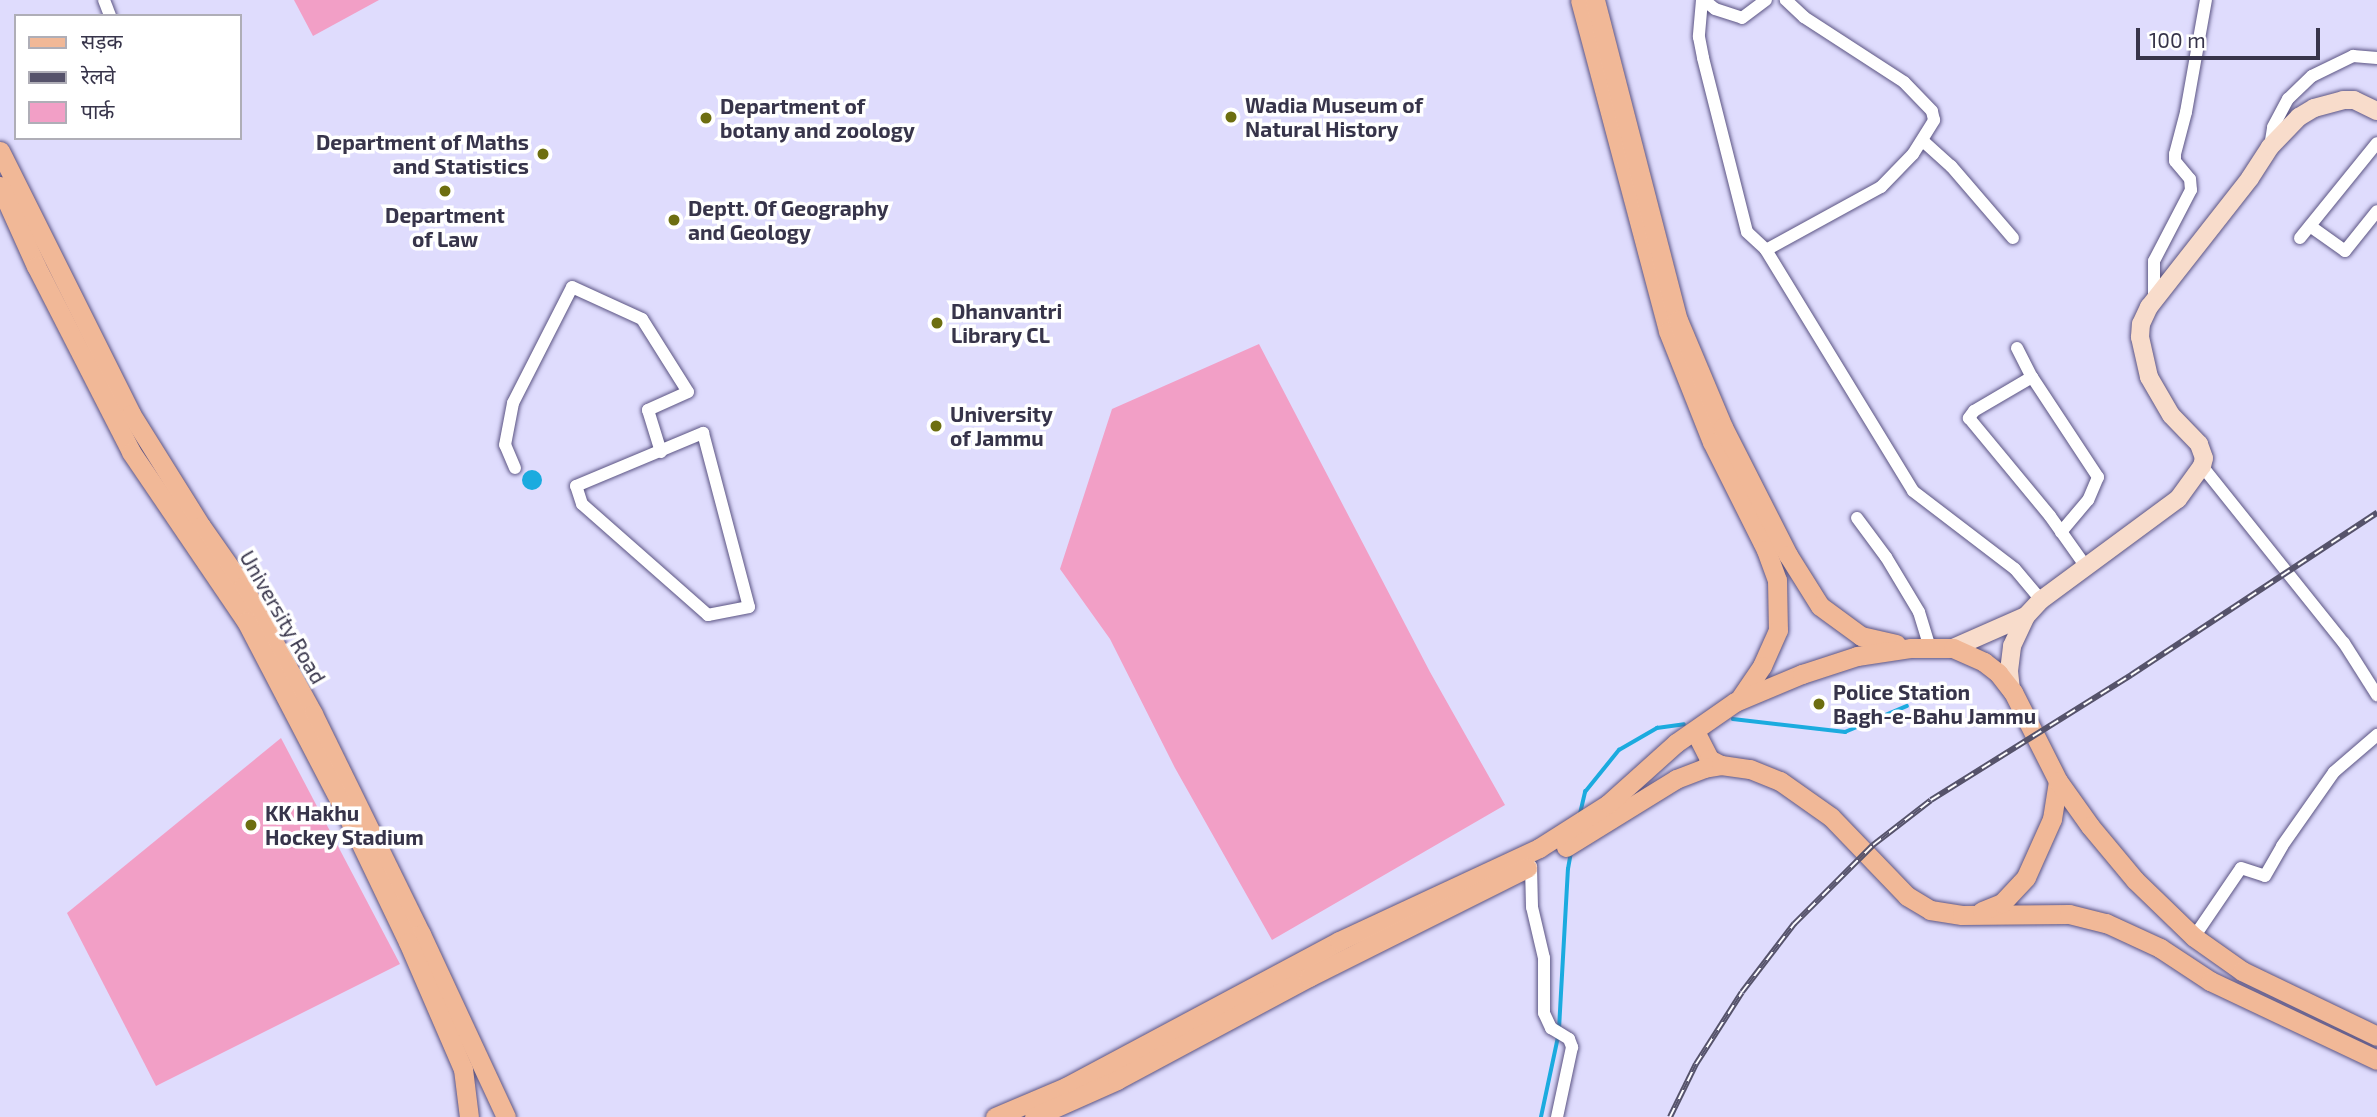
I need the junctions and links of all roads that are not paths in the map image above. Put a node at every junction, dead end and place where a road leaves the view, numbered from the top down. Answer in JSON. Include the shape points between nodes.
{"nodes":[{"id":1,"x":1580,"y":0,"type":"edge"},
{"id":2,"x":1595,"y":0,"type":"edge"},
{"id":3,"x":1703,"y":0,"type":"edge"},
{"id":4,"x":1766,"y":0,"type":"edge"},
{"id":5,"x":1786,"y":0,"type":"edge"},
{"id":6,"x":2206,"y":0,"type":"edge"},
{"id":7,"x":2377,"y":58,"type":"edge"},
{"id":8,"x":2377,"y":111,"type":"edge"},
{"id":9,"x":1923,"y":141,"type":"junction"},
{"id":10,"x":2377,"y":143,"type":"edge"},
{"id":11,"x":2270,"y":147,"type":"junction"},
{"id":12,"x":0,"y":151,"type":"edge"},
{"id":13,"x":0,"y":186,"type":"edge"},
{"id":14,"x":2377,"y":211,"type":"edge"},
{"id":15,"x":2310,"y":226,"type":"junction"},
{"id":16,"x":2013,"y":238,"type":"dead end"},
{"id":17,"x":2301,"y":238,"type":"dead end"},
{"id":18,"x":1766,"y":250,"type":"junction"},
{"id":19,"x":2154,"y":299,"type":"junction"},
{"id":20,"x":2017,"y":348,"type":"dead end"},
{"id":21,"x":2032,"y":377,"type":"junction"},
{"id":22,"x":661,"y":452,"type":"junction"},
{"id":23,"x":2202,"y":466,"type":"junction"},
{"id":24,"x":515,"y":468,"type":"dead end"},
{"id":25,"x":1857,"y":518,"type":"dead end"},
{"id":26,"x":2061,"y":532,"type":"junction"},
{"id":27,"x":2087,"y":568,"type":"junction"},
{"id":28,"x":2042,"y":600,"type":"junction"},
{"id":29,"x":2026,"y":616,"type":"junction"},
{"id":30,"x":1921,"y":648,"type":"junction"},
{"id":31,"x":1953,"y":648,"type":"junction"},
{"id":32,"x":2011,"y":690,"type":"junction"},
{"id":33,"x":2377,"y":695,"type":"edge"},
{"id":34,"x":1738,"y":701,"type":"junction"},
{"id":35,"x":1696,"y":733,"type":"junction"},
{"id":36,"x":2377,"y":735,"type":"edge"},
{"id":37,"x":1721,"y":765,"type":"junction"},
{"id":38,"x":2058,"y":781,"type":"junction"},
{"id":39,"x":1612,"y":810,"type":"junction"},
{"id":40,"x":1552,"y":848,"type":"junction"},
{"id":41,"x":1531,"y":866,"type":"junction"},
{"id":42,"x":1972,"y":914,"type":"junction"},
{"id":43,"x":2194,"y":937,"type":"junction"},
{"id":44,"x":2377,"y":1036,"type":"edge"},
{"id":45,"x":2377,"y":1060,"type":"edge"},
{"id":46,"x":471,"y":1065,"type":"junction"},
{"id":47,"x":470,"y":1117,"type":"edge"},
{"id":48,"x":506,"y":1117,"type":"edge"},
{"id":49,"x":995,"y":1117,"type":"edge"},
{"id":50,"x":1034,"y":1117,"type":"edge"},
{"id":51,"x":1557,"y":1117,"type":"edge"}],
"edges":[{"from":1,"to":34,"type":"main road","via":[[1668,331],[1712,442],[1777,580],[1777,630],[1762,666]]},
{"from":2,"to":30,"type":"main road","via":[[1678,320],[1723,427],[1788,555],[1820,606],[1861,636]]},
{"from":3,"to":4,"type":"street","via":[[1714,9],[1742,18]]},
{"from":3,"to":18,"type":"street","via":[[1699,37],[1743,222]]},
{"from":5,"to":9,"type":"street","via":[[1917,94],[1934,115]]},
{"from":6,"to":19,"type":"street","via":[[2175,154],[2191,190],[2154,261]]},
{"from":7,"to":11,"type":"street","via":[[2353,56],[2312,75],[2288,99],[2273,127]]},
{"from":8,"to":11,"type":"main road","via":[[2354,100],[2333,101],[2299,117]]},
{"from":9,"to":16,"type":"street","via":[[1951,166]]},
{"from":9,"to":18,"type":"street","via":[[1881,187]]},
{"from":10,"to":15,"type":"street"},
{"from":11,"to":19,"type":"main road"},
{"from":12,"to":46,"type":"main road","name":"University Road","via":[[131,414],[243,586],[313,714]]},
{"from":13,"to":46,"type":"main road","name":"University Road","via":[[131,452],[246,621]]},
{"from":14,"to":15,"type":"street","via":[[2345,251]]},
{"from":15,"to":17,"type":"street"},
{"from":18,"to":28,"type":"street","via":[[1913,491],[2015,569]]},
{"from":19,"to":23,"type":"main road","via":[[2141,324],[2140,337],[2149,377],[2171,415],[2199,444]]},
{"from":20,"to":21,"type":"street"},
{"from":21,"to":26,"type":"street","via":[[2098,477],[2088,500]]},
{"from":21,"to":26,"type":"street","via":[[1969,418]]},
{"from":22,"to":22,"type":"street","via":[[576,486],[582,504],[708,615],[749,607],[703,433]]},
{"from":22,"to":24,"type":"street","via":[[648,410],[688,392],[642,320],[572,287],[513,404],[505,445]]},
{"from":23,"to":27,"type":"main road","via":[[2173,503]]},
{"from":23,"to":33,"type":"street","via":[[2344,643]]},
{"from":25,"to":30,"type":"street","via":[[1919,612]]},
{"from":26,"to":27,"type":"street"},
{"from":27,"to":28,"type":"main road"},
{"from":28,"to":29,"type":"main road"},
{"from":29,"to":31,"type":"main road"},
{"from":29,"to":32,"type":"main road","via":[[2012,646]]},
{"from":30,"to":31,"type":"main road"},
{"from":30,"to":34,"type":"main road","via":[[1857,656]]},
{"from":31,"to":32,"type":"main road","via":[[1984,662]]},
{"from":32,"to":38,"type":"main road"},
{"from":34,"to":35,"type":"main road"},
{"from":35,"to":37,"type":"main road","via":[[1709,759]]},
{"from":35,"to":39,"type":"main road","via":[[1676,743]]},
{"from":36,"to":43,"type":"street","via":[[2334,772],[2265,876],[2237,873]]},
{"from":37,"to":39,"type":"main road","via":[[1676,779]]},
{"from":37,"to":42,"type":"main road","via":[[1764,773],[1799,793],[1847,831],[1918,903],[1948,914]]},
{"from":38,"to":42,"type":"main road","via":[[2048,831],[2026,877],[2002,903]]},
{"from":38,"to":43,"type":"main road","via":[[2113,857]]},
{"from":39,"to":40,"type":"main road"},
{"from":40,"to":41,"type":"main road"},
{"from":40,"to":49,"type":"main road","via":[[1339,940],[1066,1087]]},
{"from":41,"to":50,"type":"main road","via":[[1117,1080]]},
{"from":41,"to":51,"type":"street","via":[[1532,907],[1544,958],[1544,1013],[1572,1047]]},
{"from":42,"to":45,"type":"main road","via":[[2069,914],[2106,923],[2160,948],[2210,981]]},
{"from":43,"to":44,"type":"main road","via":[[2242,971]]},
{"from":46,"to":47,"type":"main road","name":"University Road"},
{"from":46,"to":48,"type":"main road","name":"University Road"}]}
